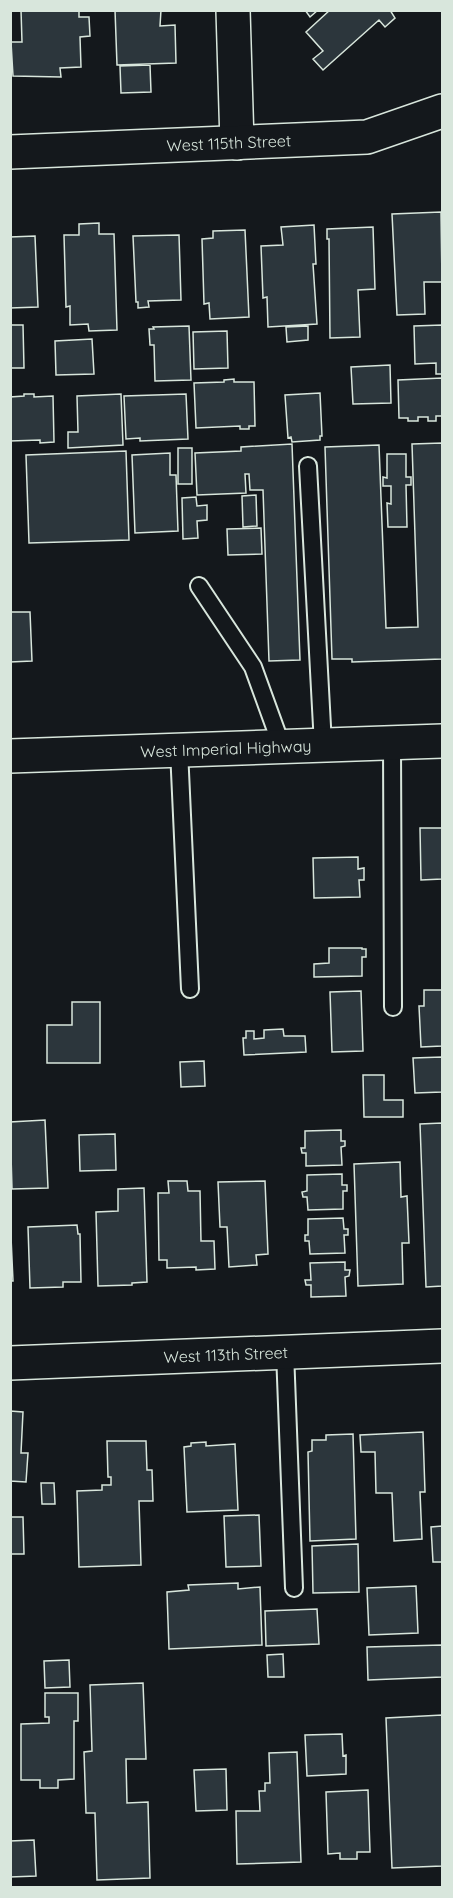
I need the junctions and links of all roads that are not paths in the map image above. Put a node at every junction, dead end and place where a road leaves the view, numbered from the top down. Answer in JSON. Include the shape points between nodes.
{"nodes":[{"id":1,"x":233,"y":10,"type":"edge"},
{"id":2,"x":442,"y":111,"type":"edge"},
{"id":3,"x":237,"y":143,"type":"junction"},
{"id":4,"x":10,"y":152,"type":"edge"},
{"id":5,"x":308,"y":466,"type":"dead end"},
{"id":6,"x":199,"y":586,"type":"dead end"},
{"id":7,"x":442,"y":741,"type":"edge"},
{"id":8,"x":392,"y":743,"type":"junction"},
{"id":9,"x":323,"y":745,"type":"junction"},
{"id":10,"x":282,"y":747,"type":"junction"},
{"id":11,"x":180,"y":750,"type":"junction"},
{"id":12,"x":10,"y":756,"type":"edge"},
{"id":13,"x":190,"y":988,"type":"dead end"},
{"id":14,"x":393,"y":1007,"type":"dead end"},
{"id":15,"x":442,"y":1347,"type":"edge"},
{"id":16,"x":285,"y":1352,"type":"junction"},
{"id":17,"x":10,"y":1362,"type":"edge"},
{"id":18,"x":294,"y":1588,"type":"dead end"}],
"edges":[{"from":1,"to":3,"type":"street"},
{"from":2,"to":3,"type":"street","name":"West 115th Street","via":[[367,137]]},
{"from":3,"to":4,"type":"street","name":"West 115th Street"},
{"from":5,"to":9,"type":"lane"},
{"from":6,"to":10,"type":"lane","via":[[253,667]]},
{"from":7,"to":8,"type":"street","name":"West Imperial Highway"},
{"from":8,"to":9,"type":"street","name":"West Imperial Highway"},
{"from":8,"to":14,"type":"lane"},
{"from":9,"to":10,"type":"street","name":"West Imperial Highway"},
{"from":10,"to":11,"type":"street","name":"West Imperial Highway"},
{"from":11,"to":12,"type":"street","name":"West Imperial Highway"},
{"from":11,"to":13,"type":"lane"},
{"from":15,"to":16,"type":"street","name":"West 113th Street"},
{"from":16,"to":17,"type":"street","name":"West 113th Street"},
{"from":16,"to":18,"type":"lane"}]}
